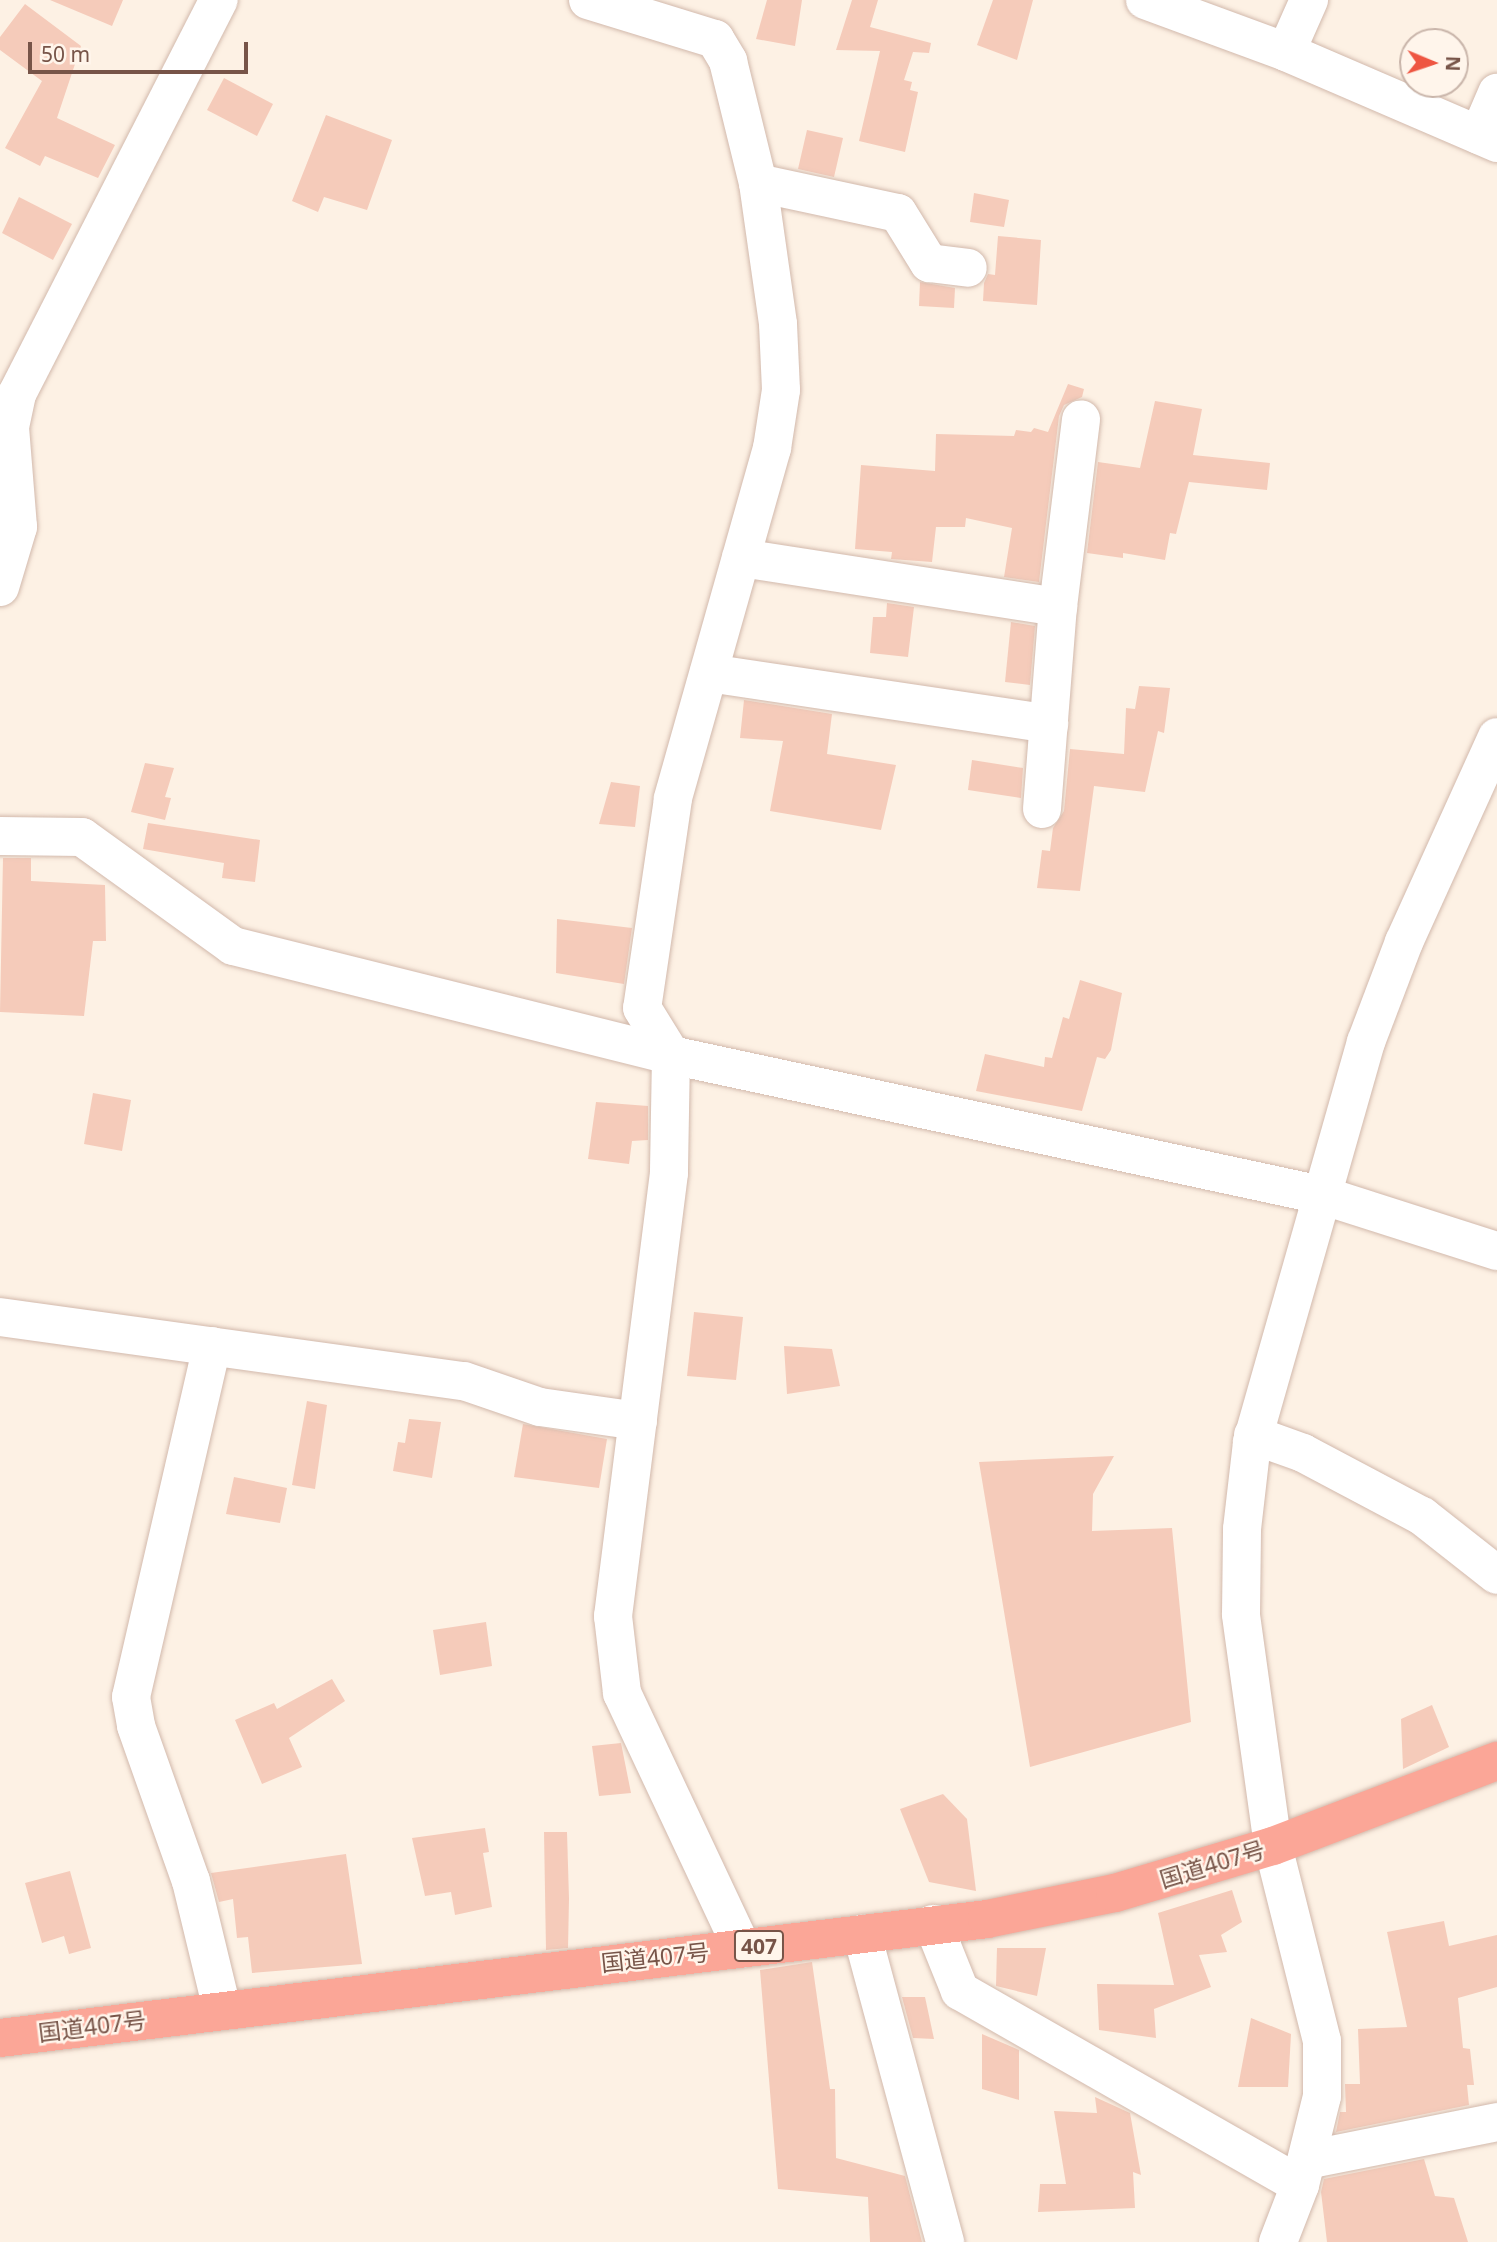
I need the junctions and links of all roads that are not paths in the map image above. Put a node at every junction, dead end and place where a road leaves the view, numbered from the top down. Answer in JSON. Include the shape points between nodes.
{"nodes":[{"id":1,"x":219,"y":0,"type":"edge"},
{"id":2,"x":587,"y":0,"type":"edge"},
{"id":3,"x":1145,"y":0,"type":"edge"},
{"id":4,"x":1309,"y":0,"type":"edge"},
{"id":5,"x":1286,"y":52,"type":"junction"},
{"id":6,"x":1497,"y":93,"type":"edge"},
{"id":7,"x":1488,"y":139,"type":"edge"},
{"id":8,"x":758,"y":183,"type":"junction"},
{"id":9,"x":968,"y":268,"type":"dead end"},
{"id":10,"x":1081,"y":419,"type":"dead end"},
{"id":11,"x":741,"y":558,"type":"junction"},
{"id":12,"x":0,"y":587,"type":"edge"},
{"id":13,"x":1058,"y":607,"type":"junction"},
{"id":14,"x":709,"y":673,"type":"junction"},
{"id":15,"x":1049,"y":724,"type":"junction"},
{"id":16,"x":1497,"y":737,"type":"edge"},
{"id":17,"x":1042,"y":809,"type":"dead end"},
{"id":18,"x":0,"y":836,"type":"edge"},
{"id":19,"x":671,"y":1055,"type":"junction"},
{"id":20,"x":1321,"y":1195,"type":"junction"},
{"id":21,"x":1497,"y":1251,"type":"edge"},
{"id":22,"x":0,"y":1317,"type":"edge"},
{"id":23,"x":212,"y":1346,"type":"junction"},
{"id":24,"x":638,"y":1421,"type":"junction"},
{"id":25,"x":1253,"y":1435,"type":"junction"},
{"id":26,"x":1497,"y":1575,"type":"edge"},
{"id":27,"x":1497,"y":1761,"type":"edge"},
{"id":28,"x":1273,"y":1846,"type":"junction"},
{"id":29,"x":933,"y":1924,"type":"junction"},
{"id":30,"x":862,"y":1934,"type":"junction"},
{"id":31,"x":742,"y":1948,"type":"junction"},
{"id":32,"x":222,"y":2010,"type":"junction"},
{"id":33,"x":0,"y":2038,"type":"edge"},
{"id":34,"x":1497,"y":2122,"type":"edge"},
{"id":35,"x":1303,"y":2172,"type":"junction"},
{"id":36,"x":946,"y":2242,"type":"edge"},
{"id":37,"x":1278,"y":2242,"type":"edge"}],
"edges":[{"from":1,"to":12,"type":"street","via":[[17,394],[10,427],[18,527]]},
{"from":2,"to":8,"type":"street","via":[[715,39],[728,61]]},
{"from":3,"to":5,"type":"street"},
{"from":4,"to":5,"type":"street"},
{"from":5,"to":7,"type":"street"},
{"from":6,"to":7,"type":"street"},
{"from":8,"to":9,"type":"street","via":[[898,213],[929,263]]},
{"from":8,"to":11,"type":"street","via":[[778,324],[781,390],[772,448]]},
{"from":10,"to":13,"type":"street"},
{"from":11,"to":13,"type":"street"},
{"from":11,"to":14,"type":"street"},
{"from":13,"to":15,"type":"street"},
{"from":14,"to":15,"type":"street"},
{"from":14,"to":19,"type":"street","via":[[673,799],[642,1008]]},
{"from":15,"to":17,"type":"street"},
{"from":16,"to":20,"type":"street","via":[[1404,942],[1366,1042]]},
{"from":18,"to":19,"type":"street","via":[[82,837],[233,946]]},
{"from":19,"to":20,"type":"street"},
{"from":19,"to":24,"type":"street","via":[[669,1173]]},
{"from":20,"to":21,"type":"street"},
{"from":20,"to":25,"type":"street"},
{"from":22,"to":23,"type":"street"},
{"from":23,"to":24,"type":"street","via":[[464,1381],[540,1407]]},
{"from":23,"to":32,"type":"street","via":[[131,1697],[136,1726],[191,1881]]},
{"from":24,"to":31,"type":"street","via":[[613,1616],[622,1693]]},
{"from":25,"to":26,"type":"street","via":[[1304,1453],[1422,1516]]},
{"from":25,"to":28,"type":"street","via":[[1242,1529],[1241,1614]]},
{"from":27,"to":28,"type":"highway","name":"国道407号","number":"407"},
{"from":28,"to":29,"type":"highway","name":"国道407号","number":"407","via":[[1115,1893],[987,1919]]},
{"from":28,"to":35,"type":"street","via":[[1322,2041],[1322,2096]]},
{"from":29,"to":30,"type":"highway","name":"国道407号","number":"407"},
{"from":29,"to":35,"type":"street","via":[[960,1991]]},
{"from":30,"to":31,"type":"highway","name":"国道407号","number":"407"},
{"from":30,"to":36,"type":"street"},
{"from":31,"to":32,"type":"highway","name":"国道407号","number":"407"},
{"from":32,"to":33,"type":"highway","name":"国道407号","number":"407"},
{"from":34,"to":35,"type":"street"},
{"from":35,"to":37,"type":"street"}]}
